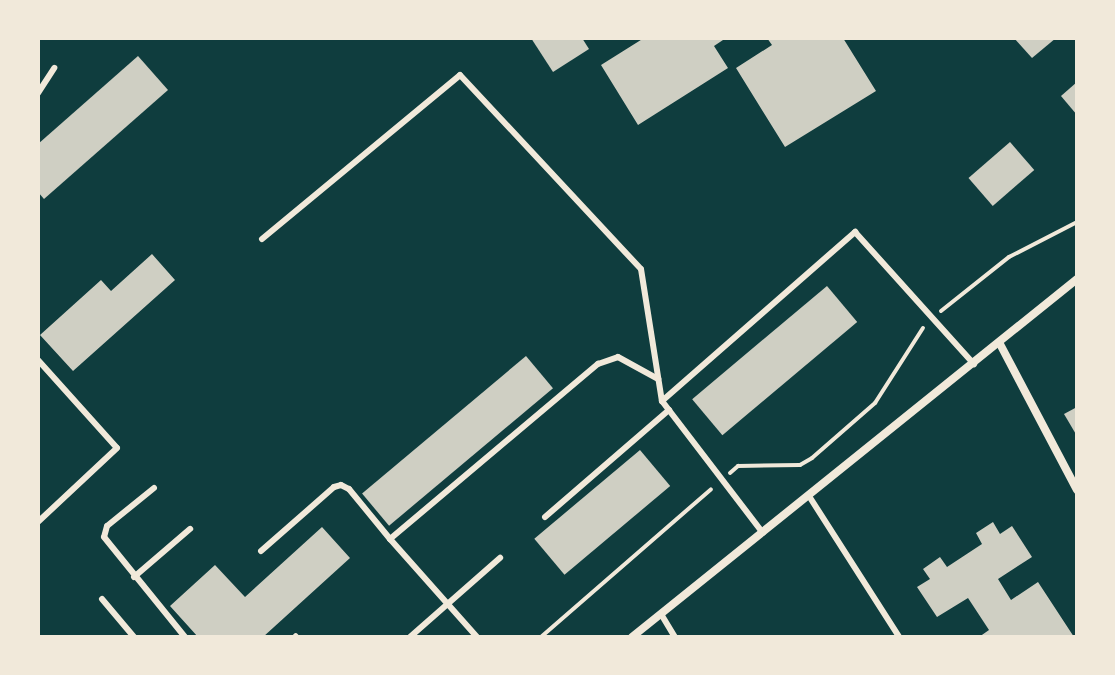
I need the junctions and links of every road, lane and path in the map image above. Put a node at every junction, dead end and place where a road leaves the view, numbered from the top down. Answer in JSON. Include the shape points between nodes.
{"nodes":[{"id":1,"x":54,"y":68,"type":"dead end"},
{"id":2,"x":38,"y":93,"type":"edge"},
{"id":3,"x":1077,"y":222,"type":"edge"},
{"id":4,"x":262,"y":239,"type":"dead end"},
{"id":5,"x":1077,"y":279,"type":"edge"},
{"id":6,"x":933,"y":318,"type":"junction"},
{"id":7,"x":1000,"y":344,"type":"junction"},
{"id":8,"x":38,"y":360,"type":"edge"},
{"id":9,"x":974,"y":364,"type":"junction"},
{"id":10,"x":658,"y":379,"type":"junction"},
{"id":11,"x":662,"y":401,"type":"junction"},
{"id":12,"x":669,"y":410,"type":"junction"},
{"id":13,"x":722,"y":480,"type":"junction"},
{"id":14,"x":154,"y":488,"type":"dead end"},
{"id":15,"x":1077,"y":490,"type":"edge"},
{"id":16,"x":809,"y":496,"type":"junction"},
{"id":17,"x":545,"y":517,"type":"dead end"},
{"id":18,"x":38,"y":522,"type":"edge"},
{"id":19,"x":190,"y":529,"type":"dead end"},
{"id":20,"x":763,"y":533,"type":"junction"},
{"id":21,"x":390,"y":539,"type":"junction"},
{"id":22,"x":261,"y":551,"type":"dead end"},
{"id":23,"x":500,"y":558,"type":"dead end"},
{"id":24,"x":134,"y":577,"type":"junction"},
{"id":25,"x":102,"y":599,"type":"dead end"},
{"id":26,"x":448,"y":605,"type":"junction"},
{"id":27,"x":661,"y":614,"type":"junction"},
{"id":28,"x":134,"y":637,"type":"edge"},
{"id":29,"x":185,"y":637,"type":"edge"},
{"id":30,"x":410,"y":637,"type":"edge"},
{"id":31,"x":477,"y":637,"type":"edge"},
{"id":32,"x":541,"y":637,"type":"edge"},
{"id":33,"x":632,"y":637,"type":"edge"},
{"id":34,"x":675,"y":637,"type":"edge"},
{"id":35,"x":899,"y":637,"type":"edge"}],
"edges":[{"from":1,"to":2,"type":"lane"},
{"from":3,"to":6,"type":"path","via":[[1009,257]]},
{"from":4,"to":10,"type":"lane","via":[[460,75],[641,269]]},
{"from":5,"to":7,"type":"street"},
{"from":6,"to":9,"type":"lane"},
{"from":6,"to":11,"type":"lane","via":[[855,232]]},
{"from":6,"to":13,"type":"path","via":[[915,335],[875,403],[812,458],[800,465],[738,466]]},
{"from":7,"to":9,"type":"street"},
{"from":7,"to":15,"type":"street"},
{"from":8,"to":18,"type":"lane","via":[[117,448]]},
{"from":9,"to":16,"type":"street"},
{"from":10,"to":11,"type":"lane"},
{"from":10,"to":21,"type":"lane","via":[[618,357],[598,364]]},
{"from":11,"to":12,"type":"lane"},
{"from":12,"to":13,"type":"lane"},
{"from":12,"to":17,"type":"lane"},
{"from":13,"to":20,"type":"lane"},
{"from":13,"to":32,"type":"path"},
{"from":14,"to":24,"type":"lane","via":[[107,526],[104,537]]},
{"from":16,"to":20,"type":"street"},
{"from":16,"to":35,"type":"lane"},
{"from":19,"to":24,"type":"lane"},
{"from":20,"to":27,"type":"street"},
{"from":21,"to":22,"type":"lane","via":[[341,485]]},
{"from":21,"to":26,"type":"lane"},
{"from":23,"to":26,"type":"lane"},
{"from":24,"to":29,"type":"lane"},
{"from":25,"to":28,"type":"lane"},
{"from":26,"to":30,"type":"lane"},
{"from":26,"to":31,"type":"lane"},
{"from":27,"to":33,"type":"street"},
{"from":27,"to":34,"type":"lane"}]}
